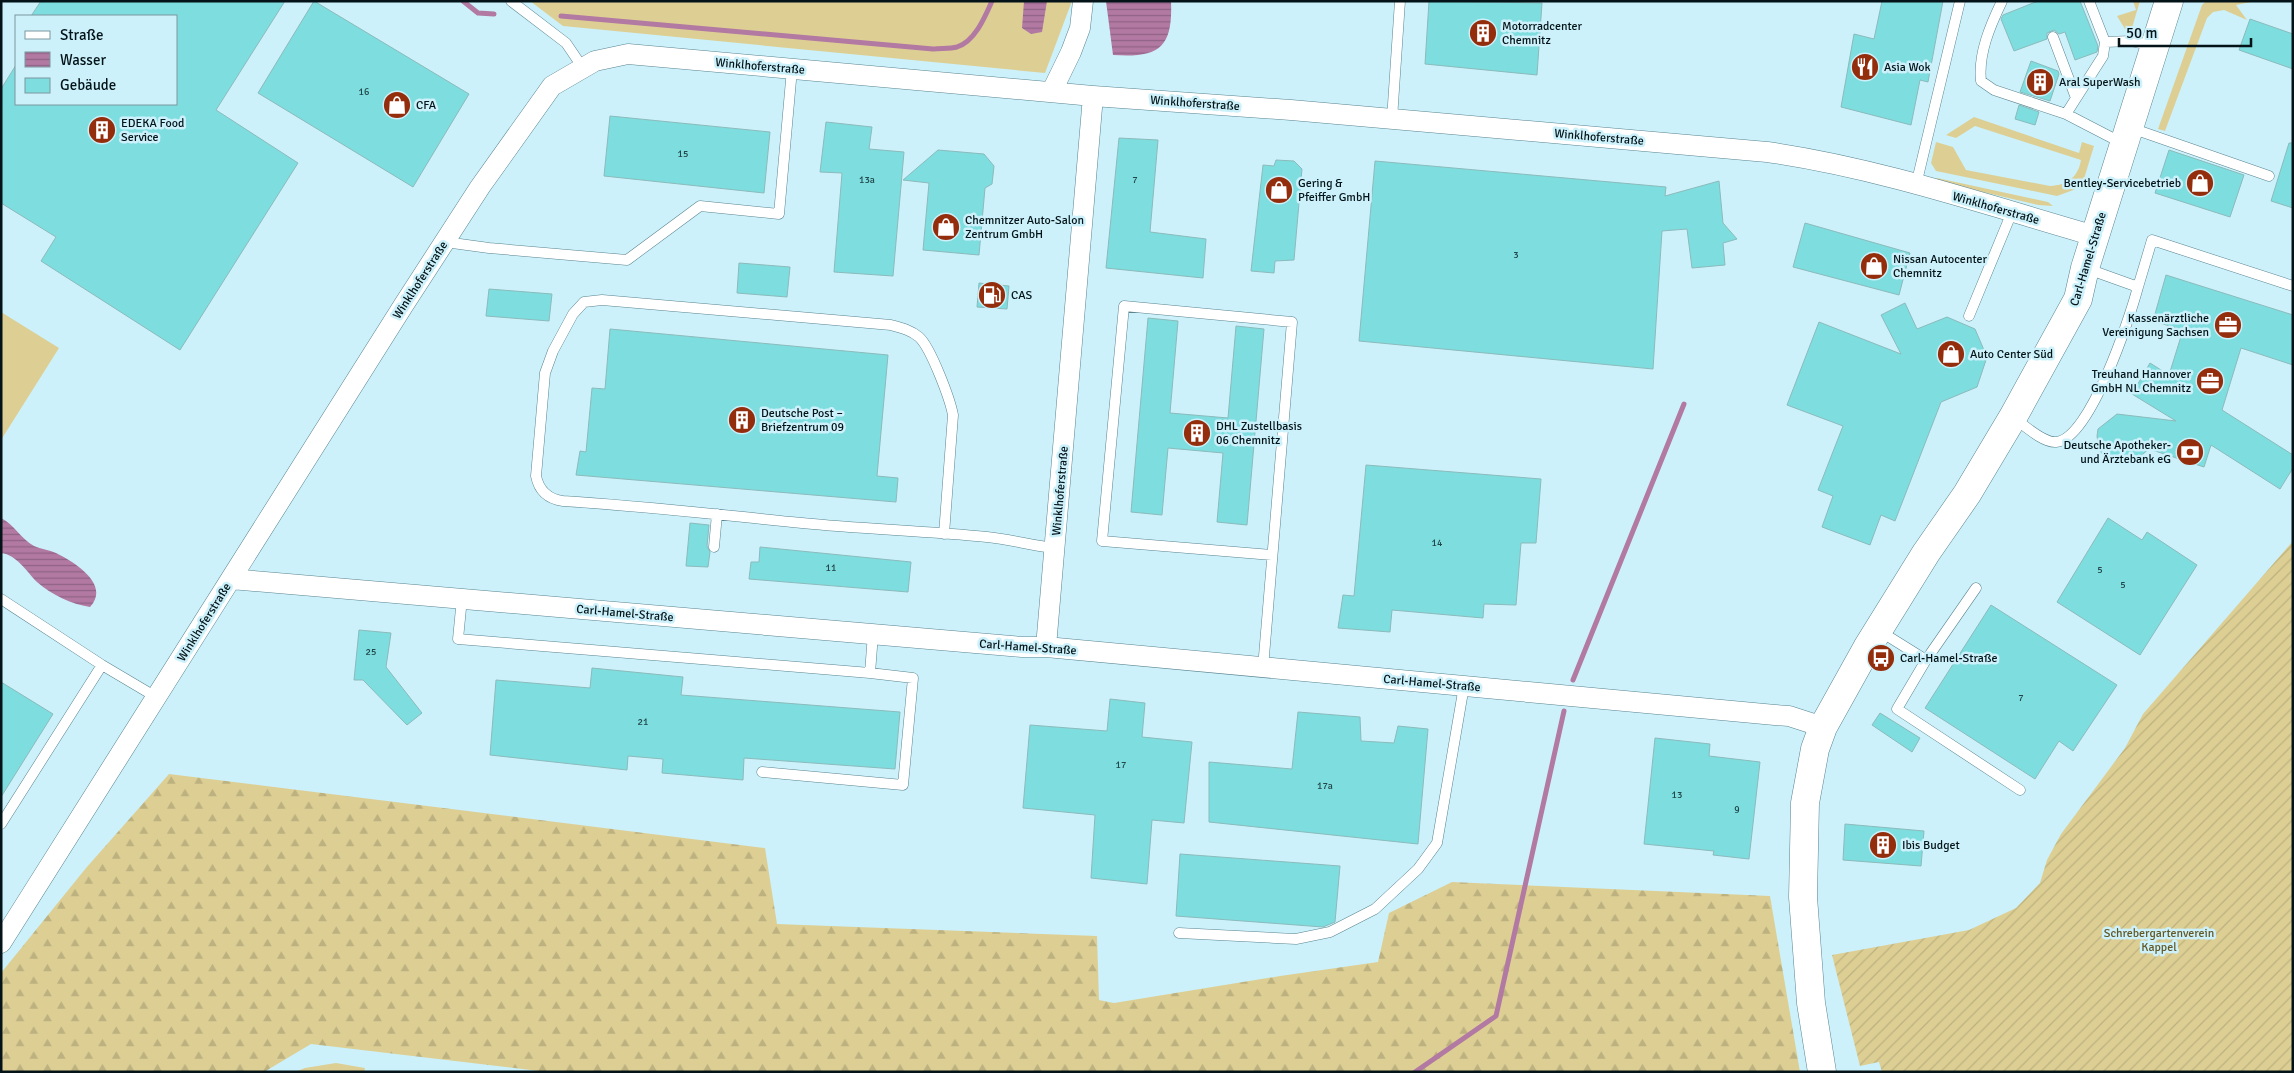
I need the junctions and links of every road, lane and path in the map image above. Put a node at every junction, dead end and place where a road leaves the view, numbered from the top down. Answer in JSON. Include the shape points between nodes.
{"nodes":[{"id":1,"x":511,"y":1,"type":"edge"},
{"id":2,"x":1083,"y":1,"type":"edge"},
{"id":3,"x":1400,"y":1,"type":"edge"},
{"id":4,"x":1960,"y":1,"type":"edge"},
{"id":5,"x":2002,"y":1,"type":"edge"},
{"id":6,"x":2089,"y":1,"type":"edge"},
{"id":7,"x":2168,"y":1,"type":"edge"},
{"id":8,"x":2053,"y":37,"type":"dead end"},
{"id":9,"x":2105,"y":42,"type":"junction"},
{"id":10,"x":2154,"y":46,"type":"junction"},
{"id":11,"x":583,"y":68,"type":"junction"},
{"id":12,"x":792,"y":69,"type":"junction"},
{"id":13,"x":1052,"y":91,"type":"junction"},
{"id":14,"x":1093,"y":96,"type":"junction"},
{"id":15,"x":2076,"y":98,"type":"junction"},
{"id":16,"x":2066,"y":114,"type":"junction"},
{"id":17,"x":1392,"y":119,"type":"junction"},
{"id":18,"x":2127,"y":136,"type":"junction"},
{"id":19,"x":2269,"y":176,"type":"dead end"},
{"id":20,"x":1916,"y":185,"type":"junction"},
{"id":21,"x":2012,"y":212,"type":"junction"},
{"id":22,"x":2095,"y":236,"type":"junction"},
{"id":23,"x":445,"y":242,"type":"junction"},
{"id":24,"x":2085,"y":268,"type":"junction"},
{"id":25,"x":2293,"y":286,"type":"edge"},
{"id":26,"x":2138,"y":287,"type":"junction"},
{"id":27,"x":1969,"y":316,"type":"dead end"},
{"id":28,"x":2013,"y":417,"type":"junction"},
{"id":29,"x":717,"y":514,"type":"junction"},
{"id":30,"x":944,"y":534,"type":"junction"},
{"id":31,"x":714,"y":547,"type":"dead end"},
{"id":32,"x":1055,"y":548,"type":"junction"},
{"id":33,"x":1272,"y":555,"type":"junction"},
{"id":34,"x":232,"y":579,"type":"junction"},
{"id":35,"x":1976,"y":588,"type":"dead end"},
{"id":36,"x":462,"y":598,"type":"junction"},
{"id":37,"x":1,"y":599,"type":"edge"},
{"id":38,"x":1878,"y":630,"type":"junction"},
{"id":39,"x":873,"y":634,"type":"junction"},
{"id":40,"x":1046,"y":647,"type":"junction"},
{"id":41,"x":1926,"y":660,"type":"junction"},
{"id":42,"x":102,"y":665,"type":"junction"},
{"id":43,"x":1263,"y":668,"type":"junction"},
{"id":44,"x":870,"y":674,"type":"junction"},
{"id":45,"x":1464,"y":686,"type":"junction"},
{"id":46,"x":156,"y":698,"type":"junction"},
{"id":47,"x":1823,"y":727,"type":"junction"},
{"id":48,"x":762,"y":772,"type":"dead end"},
{"id":49,"x":2020,"y":790,"type":"dead end"},
{"id":50,"x":1,"y":824,"type":"edge"},
{"id":51,"x":1179,"y":933,"type":"dead end"},
{"id":52,"x":1,"y":944,"type":"edge"},
{"id":53,"x":1822,"y":1072,"type":"edge"}],
"edges":[{"from":1,"to":11,"type":"lane","via":[[566,43]]},
{"from":2,"to":13,"type":"street","via":[[1080,28]]},
{"from":3,"to":17,"type":"lane"},
{"from":4,"to":20,"type":"lane"},
{"from":5,"to":16,"type":"lane","via":[[1979,63],[1981,81],[1994,90]]},
{"from":6,"to":9,"type":"lane"},
{"from":7,"to":10,"type":"main road","name":"Carl-Hamel-Straße"},
{"from":8,"to":15,"type":"lane"},
{"from":9,"to":10,"type":"lane","via":[[2131,41]]},
{"from":9,"to":15,"type":"lane","via":[[2104,56]]},
{"from":10,"to":18,"type":"main road","name":"Carl-Hamel-Straße"},
{"from":11,"to":12,"type":"street","name":"Winklhoferstraße","via":[[595,61],[628,54]]},
{"from":11,"to":23,"type":"street","name":"Winklhoferstraße","via":[[552,86]]},
{"from":12,"to":13,"type":"street","name":"Winklhoferstraße"},
{"from":12,"to":23,"type":"lane","via":[[779,214],[700,206],[627,260]]},
{"from":13,"to":14,"type":"street","name":"Winklhoferstraße"},
{"from":14,"to":17,"type":"street","name":"Winklhoferstraße"},
{"from":14,"to":32,"type":"street","name":"Winklhoferstraße"},
{"from":15,"to":16,"type":"lane"},
{"from":16,"to":18,"type":"lane"},
{"from":17,"to":20,"type":"street","name":"Winklhoferstraße","via":[[1768,152],[1815,159]]},
{"from":18,"to":19,"type":"lane"},
{"from":18,"to":22,"type":"main road","name":"Carl-Hamel-Straße"},
{"from":20,"to":21,"type":"street","name":"Winklhoferstraße"},
{"from":21,"to":22,"type":"street","name":"Winklhoferstraße"},
{"from":21,"to":27,"type":"lane"},
{"from":22,"to":24,"type":"main road","name":"Carl-Hamel-Straße"},
{"from":23,"to":34,"type":"street","name":"Winklhoferstraße"},
{"from":24,"to":26,"type":"lane"},
{"from":24,"to":28,"type":"main road","name":"Carl-Hamel-Straße","via":[[2078,299]]},
{"from":25,"to":26,"type":"lane","via":[[2152,240]]},
{"from":26,"to":28,"type":"lane","via":[[2107,375],[2074,432],[2065,440],[2055,442]]},
{"from":28,"to":38,"type":"main road","name":"Carl-Hamel-Straße"},
{"from":29,"to":30,"type":"lane"},
{"from":29,"to":30,"type":"lane","via":[[557,500],[544,493],[538,484],[545,373],[561,334],[584,302],[626,300],[908,329],[921,339],[950,400],[953,415]]},
{"from":29,"to":31,"type":"lane"},
{"from":30,"to":32,"type":"lane","via":[[989,537]]},
{"from":32,"to":40,"type":"street","name":"Winklhoferstraße"},
{"from":33,"to":33,"type":"lane","via":[[1292,322],[1124,306],[1102,541]]},
{"from":33,"to":43,"type":"lane"},
{"from":34,"to":36,"type":"street","name":"Carl-Hamel-Straße"},
{"from":34,"to":46,"type":"street","name":"Winklhoferstraße"},
{"from":35,"to":41,"type":"lane"},
{"from":36,"to":39,"type":"street","name":"Carl-Hamel-Straße"},
{"from":36,"to":44,"type":"lane","via":[[458,639]]},
{"from":37,"to":42,"type":"lane"},
{"from":38,"to":41,"type":"lane"},
{"from":38,"to":47,"type":"main road","name":"Carl-Hamel-Straße"},
{"from":39,"to":40,"type":"street","name":"Carl-Hamel-Straße"},
{"from":39,"to":44,"type":"lane"},
{"from":40,"to":43,"type":"street","name":"Carl-Hamel-Straße"},
{"from":41,"to":49,"type":"lane","via":[[1897,709]]},
{"from":42,"to":46,"type":"lane"},
{"from":42,"to":50,"type":"lane"},
{"from":43,"to":45,"type":"street","name":"Carl-Hamel-Straße"},
{"from":44,"to":48,"type":"lane","via":[[913,678],[903,785]]},
{"from":45,"to":47,"type":"street","name":"Carl-Hamel-Straße","via":[[1790,716]]},
{"from":45,"to":51,"type":"lane","via":[[1438,842],[1418,869],[1374,909],[1330,932],[1296,939]]},
{"from":46,"to":52,"type":"street","name":"Winklhoferstraße"},
{"from":47,"to":53,"type":"main road","name":"Carl-Hamel-Straße","via":[[1811,765],[1805,804],[1802,897],[1811,1003]]}]}
